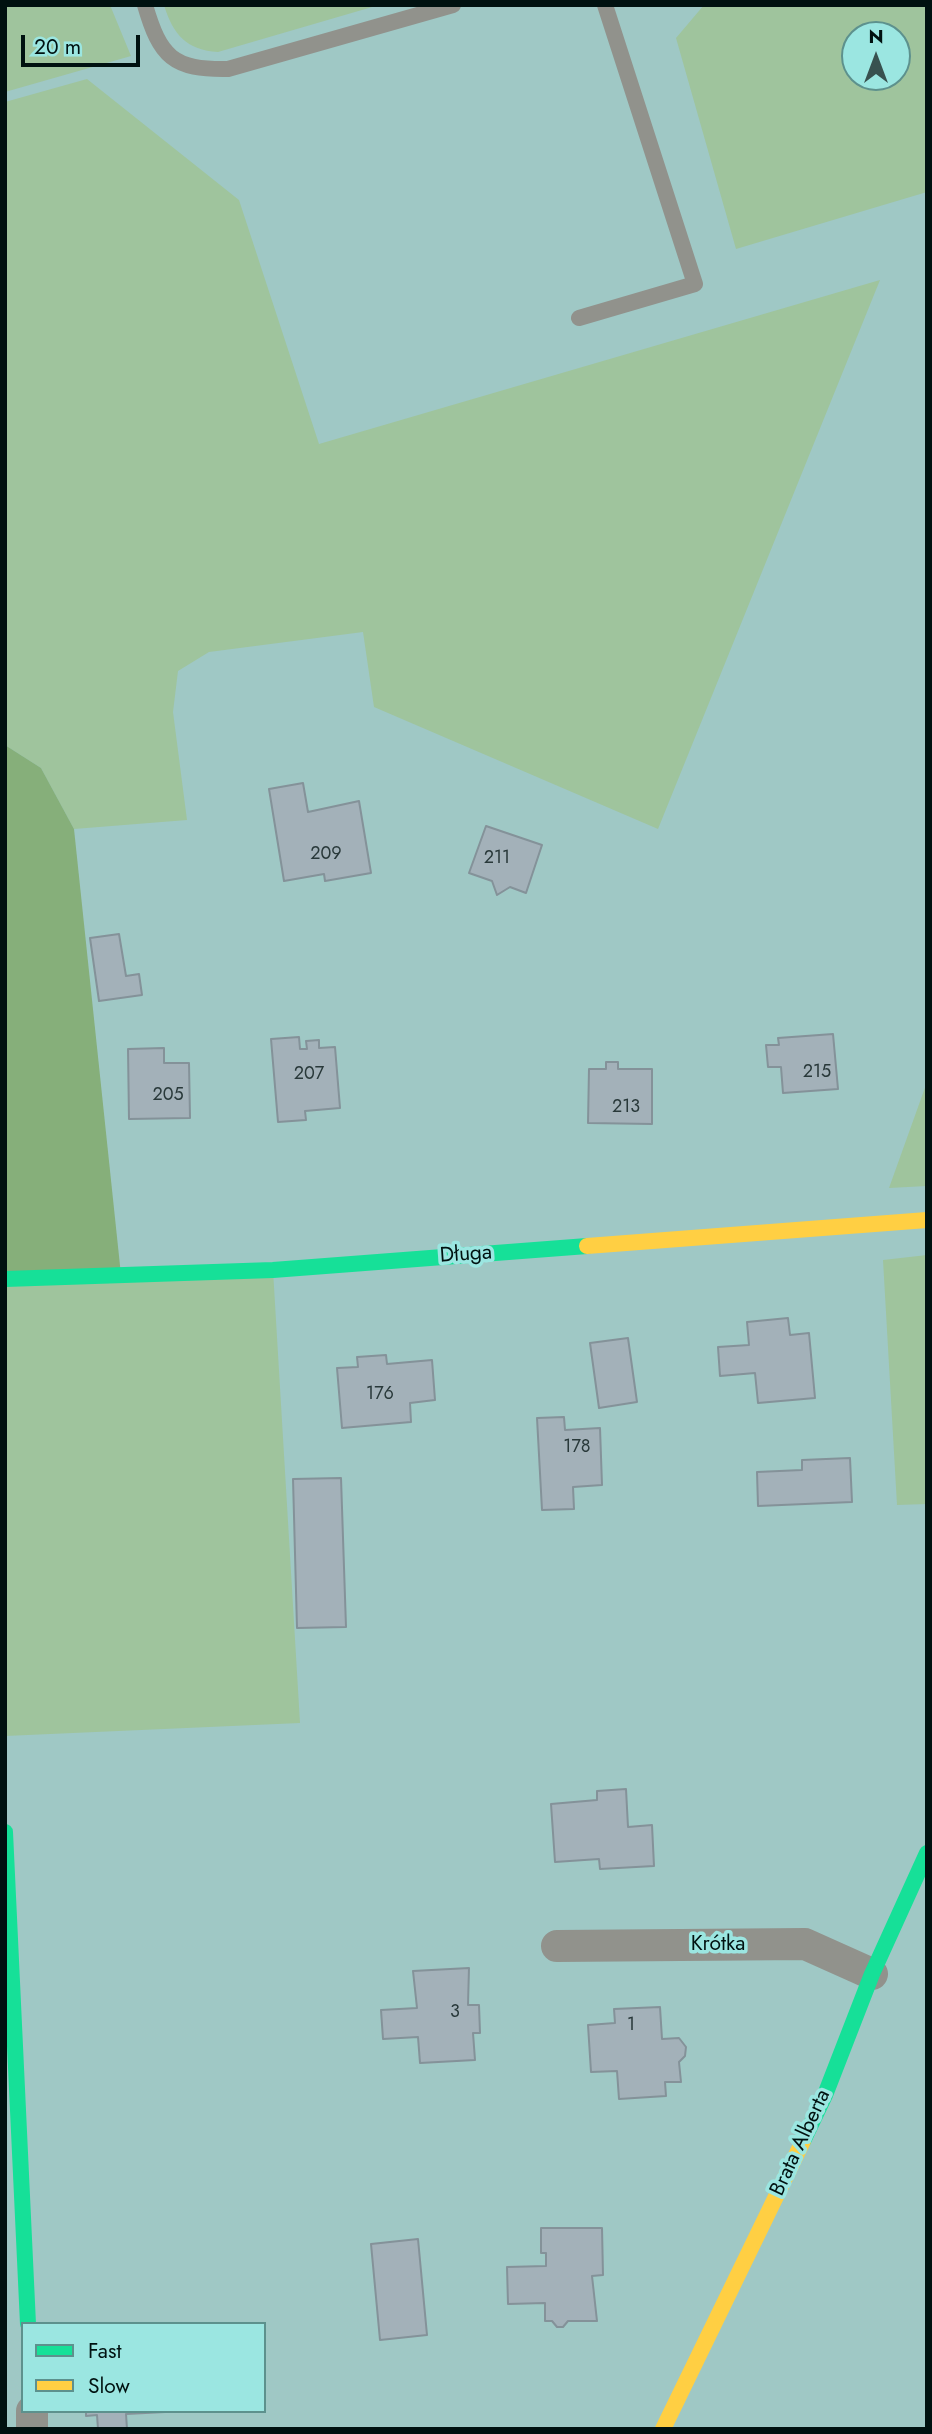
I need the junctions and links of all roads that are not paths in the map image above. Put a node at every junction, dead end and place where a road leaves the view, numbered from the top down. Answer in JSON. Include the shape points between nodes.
{"nodes":[{"id":1,"x":145,"y":5,"type":"edge"},
{"id":2,"x":453,"y":5,"type":"edge"},
{"id":3,"x":605,"y":5,"type":"edge"},
{"id":4,"x":579,"y":318,"type":"dead end"},
{"id":5,"x":927,"y":1220,"type":"edge"},
{"id":6,"x":5,"y":1279,"type":"edge"},
{"id":7,"x":5,"y":1832,"type":"edge"},
{"id":8,"x":927,"y":1853,"type":"edge"},
{"id":9,"x":557,"y":1946,"type":"dead end"},
{"id":10,"x":872,"y":1974,"type":"junction"},
{"id":11,"x":28,"y":2322,"type":"edge"},
{"id":12,"x":663,"y":2429,"type":"edge"}],
"edges":[{"from":1,"to":2,"type":"lane","via":[[156,41],[169,58],[190,67],[228,69]]},
{"from":3,"to":4,"type":"lane","via":[[695,284]]},
{"from":5,"to":6,"type":"street","name":"Długa","via":[[273,1270]]},
{"from":7,"to":11,"type":"street"},
{"from":8,"to":10,"type":"street","name":"Brata Alberta"},
{"from":9,"to":10,"type":"street","name":"Krótka","via":[[805,1944]]},
{"from":10,"to":12,"type":"street","name":"Brata Alberta","via":[[825,2095]]}]}
